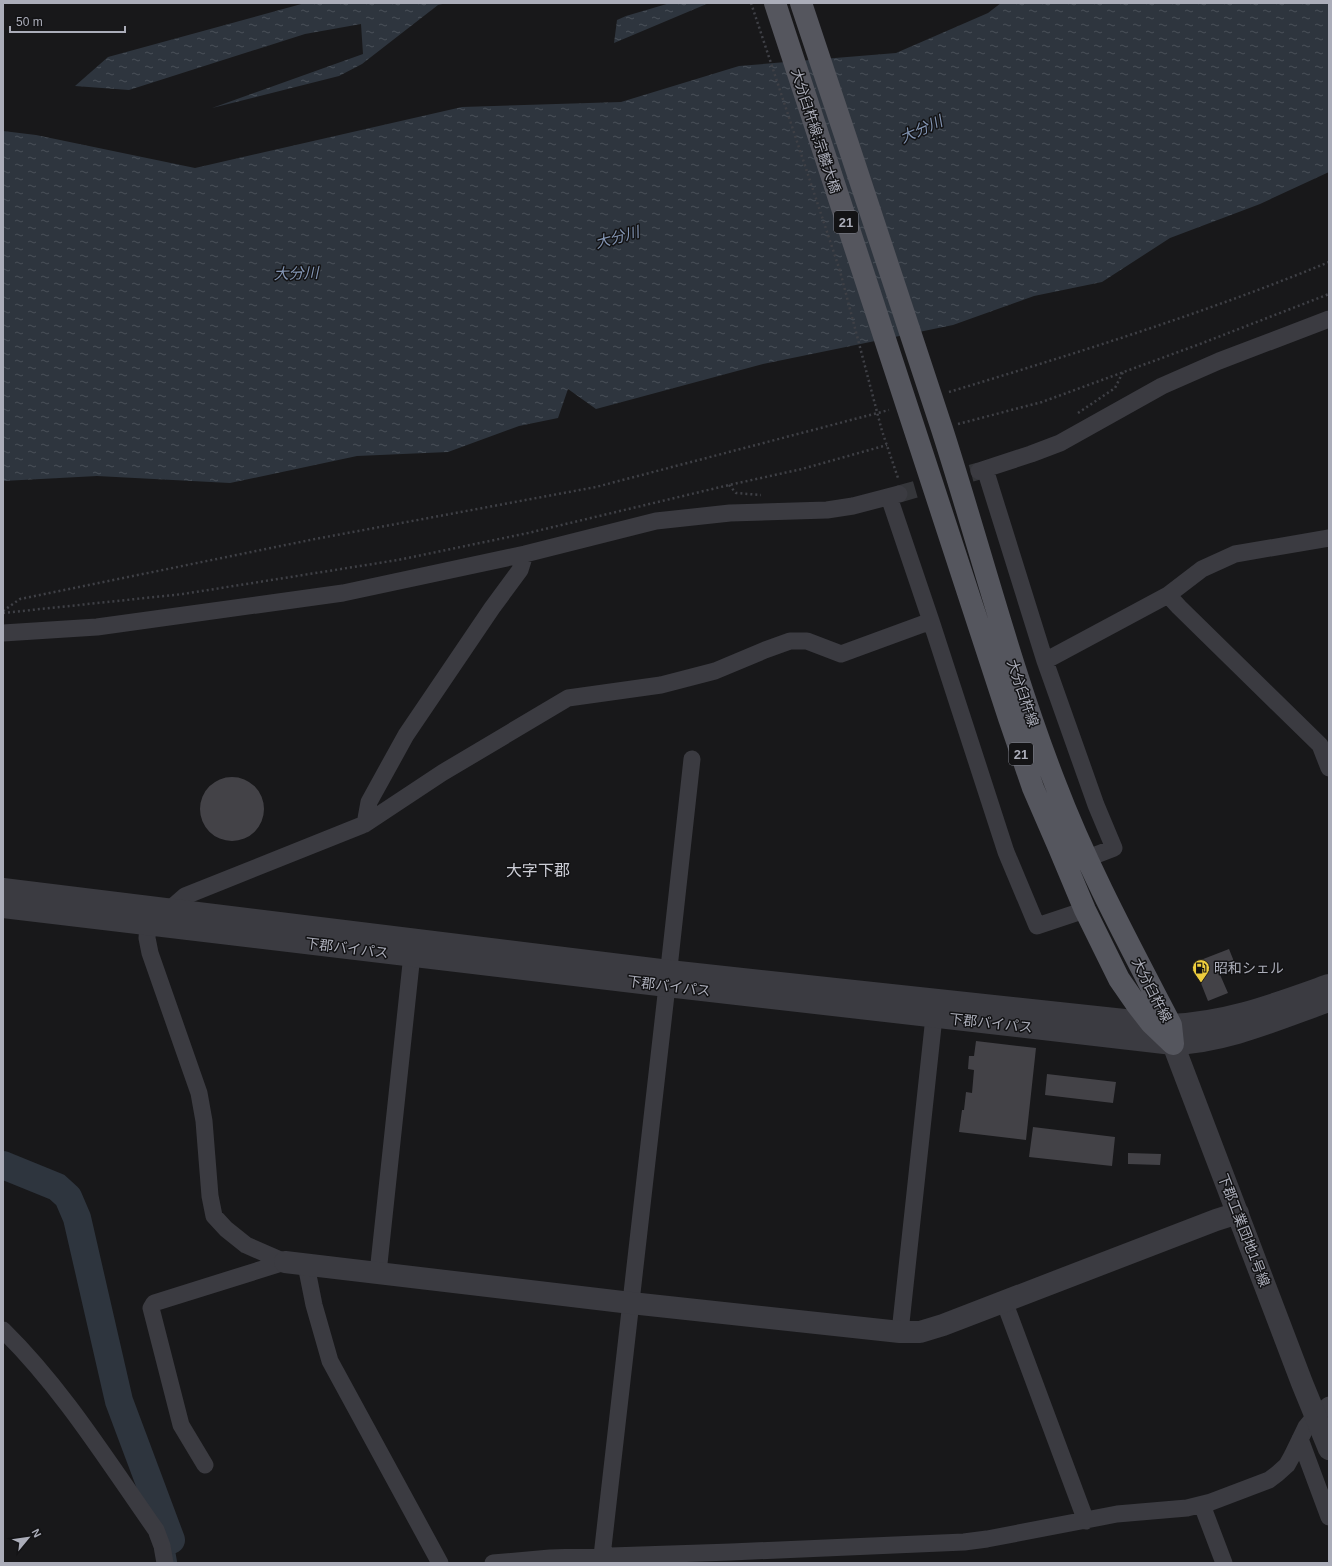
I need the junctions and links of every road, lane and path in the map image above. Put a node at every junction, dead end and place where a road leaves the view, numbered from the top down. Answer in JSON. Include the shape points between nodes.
{"nodes":[{"id":1,"x":751,"y":3,"type":"edge"},
{"id":2,"x":774,"y":3,"type":"edge"},
{"id":3,"x":801,"y":3,"type":"edge"},
{"id":4,"x":1329,"y":262,"type":"edge"},
{"id":5,"x":1329,"y":294,"type":"edge"},
{"id":6,"x":1329,"y":319,"type":"edge"},
{"id":7,"x":1124,"y":372,"type":"junction"},
{"id":8,"x":947,"y":392,"type":"dead end"},
{"id":9,"x":894,"y":408,"type":"dead end"},
{"id":10,"x":1078,"y":413,"type":"dead end"},
{"id":11,"x":951,"y":427,"type":"junction"},
{"id":12,"x":882,"y":431,"type":"dead end"},
{"id":13,"x":918,"y":441,"type":"joint"},
{"id":14,"x":887,"y":445,"type":"dead end"},
{"id":15,"x":1329,"y":538,"type":"edge"},
{"id":16,"x":525,"y":554,"type":"junction"},
{"id":17,"x":1168,"y":595,"type":"junction"},
{"id":18,"x":3,"y":612,"type":"edge"},
{"id":19,"x":931,"y":621,"type":"junction"},
{"id":20,"x":3,"y":633,"type":"edge"},
{"id":21,"x":1045,"y":661,"type":"junction"},
{"id":22,"x":692,"y":759,"type":"dead end"},
{"id":23,"x":1329,"y":768,"type":"edge"},
{"id":24,"x":365,"y":824,"type":"junction"},
{"id":25,"x":1088,"y":858,"type":"junction"},
{"id":26,"x":3,"y":890,"type":"edge"},
{"id":27,"x":3,"y":907,"type":"edge"},
{"id":28,"x":169,"y":910,"type":"junction"},
{"id":29,"x":1085,"y":910,"type":"junction"},
{"id":30,"x":148,"y":924,"type":"junction"},
{"id":31,"x":413,"y":948,"type":"junction"},
{"id":32,"x":668,"y":979,"type":"junction"},
{"id":33,"x":1329,"y":985,"type":"edge"},
{"id":34,"x":1329,"y":1001,"type":"edge"},
{"id":35,"x":934,"y":1017,"type":"junction"},
{"id":36,"x":1165,"y":1030,"type":"junction"},
{"id":37,"x":1238,"y":1213,"type":"junction"},
{"id":38,"x":296,"y":1264,"type":"junction"},
{"id":39,"x":378,"y":1273,"type":"junction"},
{"id":40,"x":1004,"y":1301,"type":"junction"},
{"id":41,"x":631,"y":1303,"type":"junction"},
{"id":42,"x":3,"y":1330,"type":"edge"},
{"id":43,"x":900,"y":1332,"type":"junction"},
{"id":44,"x":1322,"y":1410,"type":"edge"},
{"id":45,"x":1300,"y":1439,"type":"junction"},
{"id":46,"x":1329,"y":1449,"type":"edge"},
{"id":47,"x":205,"y":1465,"type":"dead end"},
{"id":48,"x":1202,"y":1505,"type":"junction"},
{"id":49,"x":1329,"y":1517,"type":"edge"},
{"id":50,"x":1086,"y":1521,"type":"junction"},
{"id":51,"x":602,"y":1556,"type":"junction"},
{"id":52,"x":732,"y":1558,"type":"edge"},
{"id":53,"x":165,"y":1563,"type":"edge"},
{"id":54,"x":440,"y":1563,"type":"edge"},
{"id":55,"x":493,"y":1563,"type":"edge"},
{"id":56,"x":1224,"y":1563,"type":"edge"}],
"edges":[{"from":1,"to":12,"type":"path","via":[[840,271]]},
{"from":2,"to":13,"type":"main road","name":"大分臼杵線;宗麟大橋","number":"21"},
{"from":3,"to":11,"type":"main road","name":"大分臼杵線;宗麟大橋","number":"21"},
{"from":4,"to":8,"type":"path","via":[[1257,291],[1045,363]]},
{"from":5,"to":7,"type":"path"},
{"from":6,"to":21,"type":"street","via":[[1162,386],[1060,443],[982,470]]},
{"from":7,"to":10,"type":"path","via":[[1115,388]]},
{"from":7,"to":11,"type":"path","via":[[1042,402]]},
{"from":9,"to":18,"type":"path","via":[[596,487],[315,539],[20,599]]},
{"from":11,"to":25,"type":"main road","name":"大分臼杵線","number":"21","via":[[1022,691],[1055,785]]},
{"from":13,"to":29,"type":"main road","name":"大分臼杵線","number":"21","via":[[1030,781]]},
{"from":14,"to":18,"type":"path","via":[[802,469],[536,532],[398,560],[183,594]]},
{"from":15,"to":17,"type":"street","via":[[1235,554],[1202,569]]},
{"from":16,"to":19,"type":"street","via":[[656,521],[730,513],[827,510],[894,496]]},
{"from":16,"to":20,"type":"street","via":[[343,593],[97,628]]},
{"from":16,"to":24,"type":"street","via":[[520,570],[406,735],[369,802]]},
{"from":17,"to":21,"type":"street"},
{"from":17,"to":23,"type":"street","via":[[1320,745]]},
{"from":19,"to":24,"type":"street","via":[[841,654],[807,641],[790,641],[715,671],[661,685],[568,698],[442,773]]},
{"from":19,"to":29,"type":"street","via":[[1006,852],[1037,926]]},
{"from":21,"to":25,"type":"street","via":[[1096,805],[1114,848]]},
{"from":22,"to":32,"type":"street"},
{"from":24,"to":28,"type":"street","via":[[185,896]]},
{"from":25,"to":36,"type":"main road","name":"大分臼杵線","number":"21"},
{"from":26,"to":28,"type":"street","name":"下郡バイパス"},
{"from":27,"to":30,"type":"street","name":"下郡バイパス"},
{"from":28,"to":31,"type":"street","name":"下郡バイパス"},
{"from":29,"to":36,"type":"main road","name":"大分臼杵線","number":"21","via":[[1119,979],[1137,1005]]},
{"from":30,"to":31,"type":"street","name":"下郡バイパス"},
{"from":30,"to":38,"type":"street","via":[[150,953],[199,1093],[214,1216],[246,1245]]},
{"from":31,"to":32,"type":"street","name":"下郡バイパス"},
{"from":31,"to":39,"type":"street"},
{"from":32,"to":35,"type":"street","name":"下郡バイパス"},
{"from":32,"to":36,"type":"street","name":"下郡バイパス"},
{"from":32,"to":41,"type":"street"},
{"from":33,"to":36,"type":"street","name":"下郡バイパス","via":[[1242,1015]]},
{"from":34,"to":36,"type":"street","name":"下郡バイパス","via":[[1221,1038],[1192,1043]]},
{"from":35,"to":36,"type":"street","name":"下郡バイパス"},
{"from":35,"to":43,"type":"street"},
{"from":36,"to":37,"type":"street","name":"下郡工業団地1号線"},
{"from":37,"to":40,"type":"street"},
{"from":37,"to":44,"type":"street","name":"下郡工業団地1号線","via":[[1302,1383]]},
{"from":38,"to":39,"type":"street"},
{"from":38,"to":47,"type":"street","via":[[154,1302],[151,1308],[181,1425]]},
{"from":38,"to":54,"type":"street","via":[[314,1305],[330,1361]]},
{"from":39,"to":41,"type":"street"},
{"from":40,"to":43,"type":"street","via":[[920,1332]]},
{"from":40,"to":50,"type":"street"},
{"from":41,"to":43,"type":"street"},
{"from":41,"to":51,"type":"street"},
{"from":42,"to":53,"type":"street","via":[[33,1362],[73,1412],[151,1524],[160,1539]]},
{"from":44,"to":45,"type":"street","via":[[1306,1427]]},
{"from":44,"to":46,"type":"street","name":"下郡工業団地1号線"},
{"from":45,"to":48,"type":"street","via":[[1287,1465],[1269,1480]]},
{"from":45,"to":49,"type":"street"},
{"from":48,"to":50,"type":"street","via":[[1116,1514]]},
{"from":48,"to":56,"type":"street"},
{"from":50,"to":52,"type":"street","via":[[964,1542]]},
{"from":51,"to":52,"type":"street"},
{"from":51,"to":55,"type":"street"}]}
